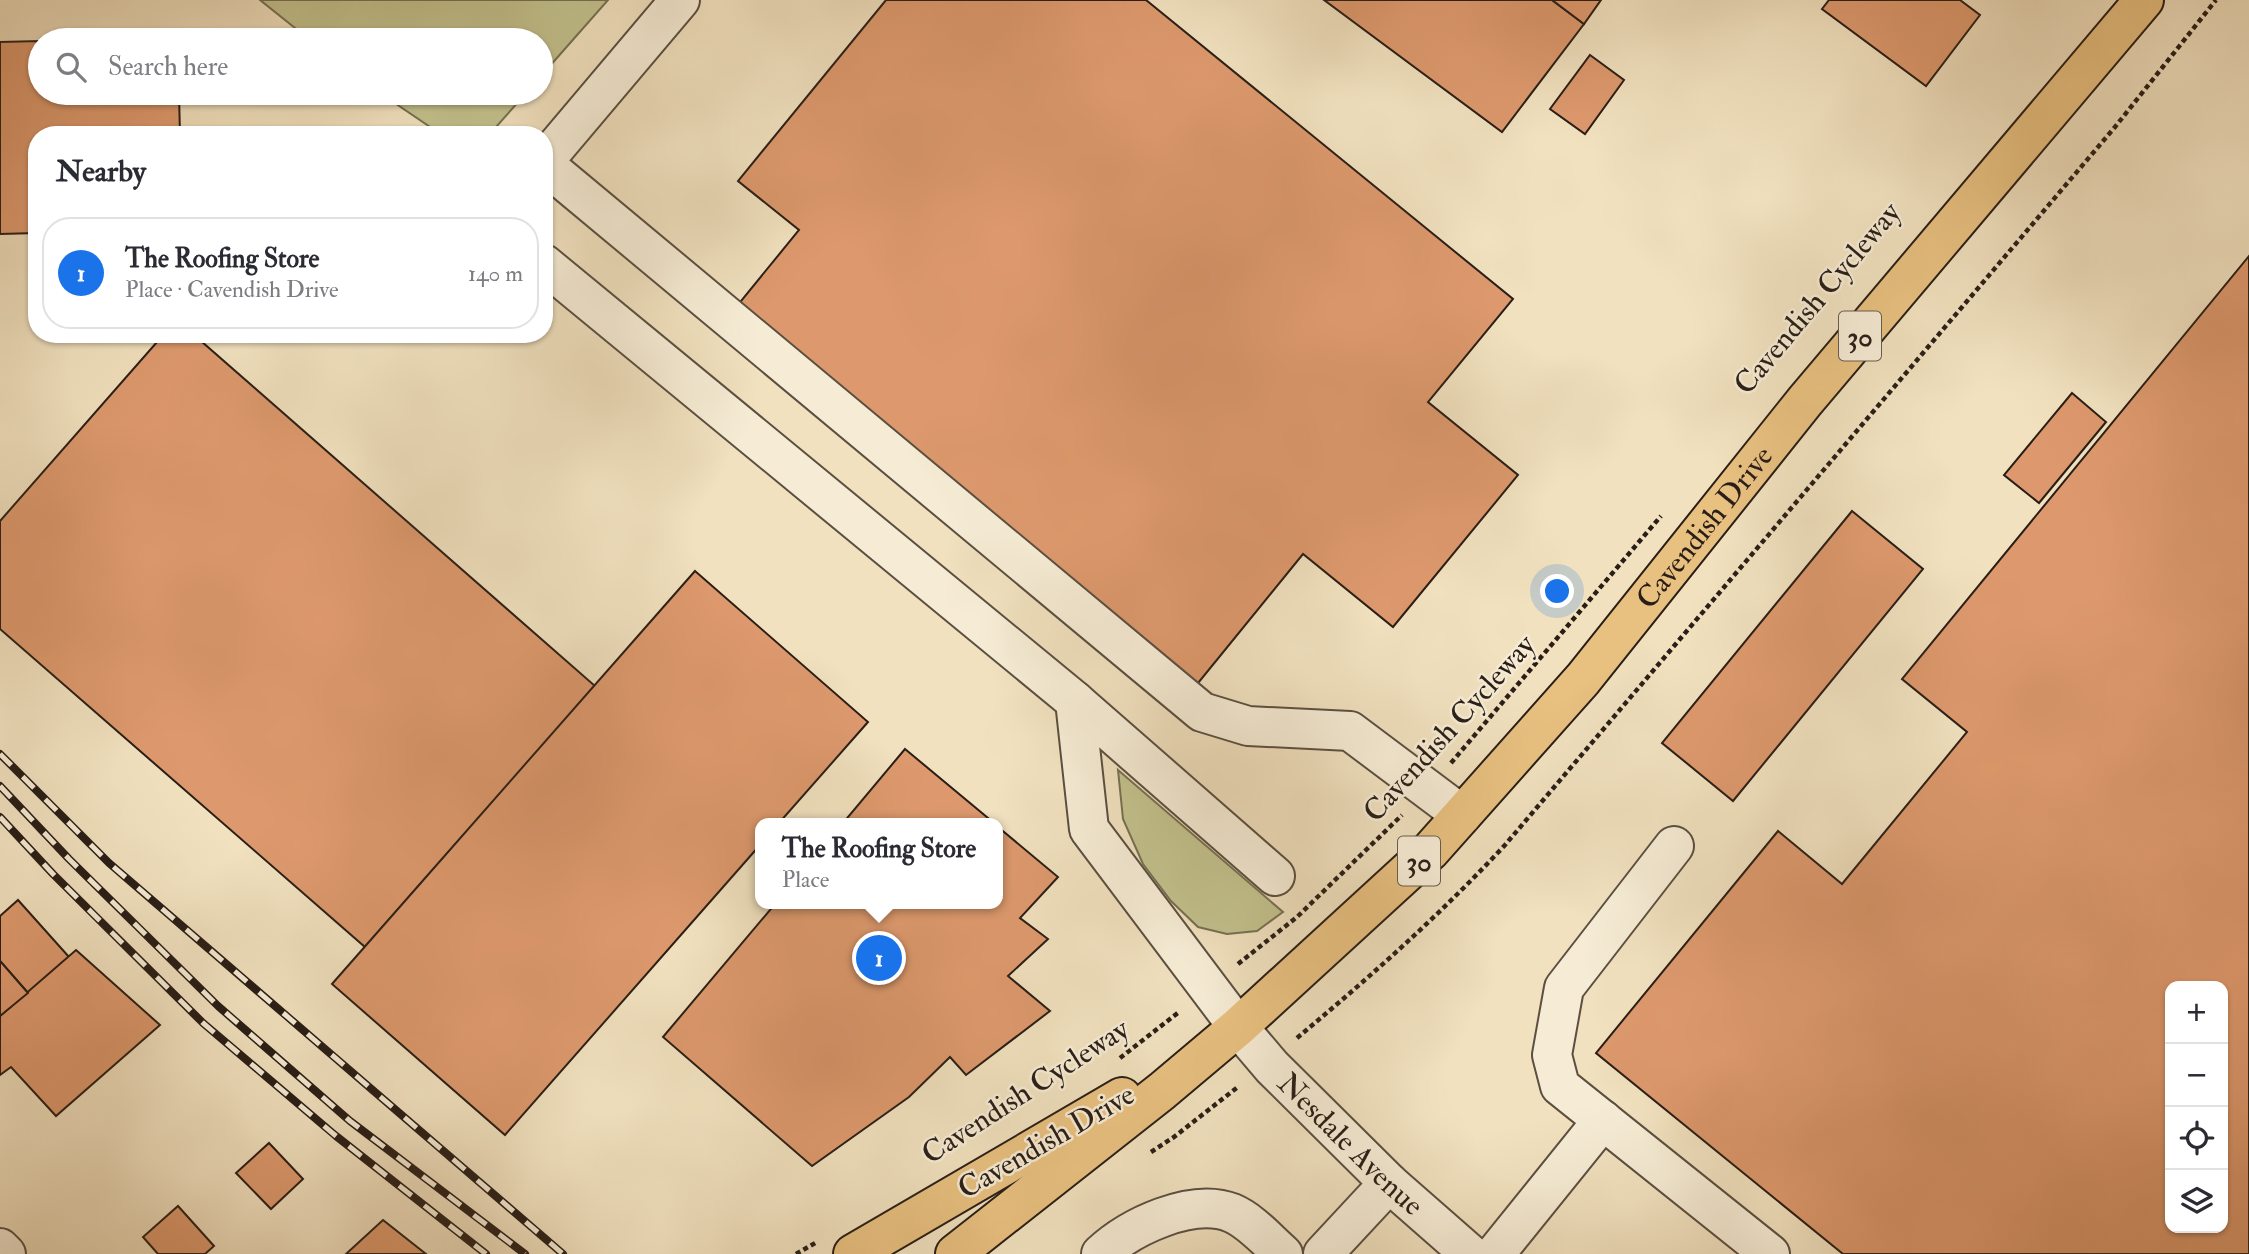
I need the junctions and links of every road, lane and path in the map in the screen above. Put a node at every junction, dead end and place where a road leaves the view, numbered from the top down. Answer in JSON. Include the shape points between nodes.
{"nodes":[{"id":1,"x":680,"y":0,"type":"edge"},
{"id":2,"x":2144,"y":0,"type":"edge"},
{"id":3,"x":553,"y":151,"type":"edge"},
{"id":4,"x":553,"y":170,"type":"edge"},
{"id":5,"x":553,"y":271,"type":"edge"},
{"id":6,"x":1662,"y":514,"type":"dead end"},
{"id":7,"x":1075,"y":701,"type":"junction"},
{"id":8,"x":1426,"y":790,"type":"junction"},
{"id":9,"x":1462,"y":816,"type":"junction"},
{"id":10,"x":1674,"y":846,"type":"dead end"},
{"id":11,"x":1275,"y":876,"type":"dead end"},
{"id":12,"x":1209,"y":988,"type":"junction"},
{"id":13,"x":1238,"y":1027,"type":"junction"},
{"id":14,"x":1115,"y":1062,"type":"dead end"},
{"id":15,"x":1602,"y":1120,"type":"junction"},
{"id":16,"x":1389,"y":1183,"type":"junction"},
{"id":17,"x":836,"y":1247,"type":"edge"},
{"id":18,"x":0,"y":1248,"type":"edge"},
{"id":19,"x":5,"y":1254,"type":"edge"},
{"id":20,"x":796,"y":1254,"type":"edge"},
{"id":21,"x":955,"y":1254,"type":"edge"},
{"id":22,"x":1101,"y":1254,"type":"edge"},
{"id":23,"x":1283,"y":1254,"type":"edge"},
{"id":24,"x":1323,"y":1254,"type":"edge"},
{"id":25,"x":1470,"y":1254,"type":"edge"},
{"id":26,"x":1495,"y":1254,"type":"edge"},
{"id":27,"x":1770,"y":1254,"type":"edge"}],
"edges":[{"from":1,"to":3,"type":"street"},
{"from":2,"to":9,"type":"main road","name":"Cavendish Drive","number":"30","via":[[1805,401],[1583,679]]},
{"from":4,"to":8,"type":"street","via":[[1202,712],[1248,726],[1350,731]]},
{"from":5,"to":7,"type":"street"},
{"from":6,"to":8,"type":"path","name":"Cavendish Cycleway"},
{"from":7,"to":11,"type":"street"},
{"from":7,"to":12,"type":"street","name":"Nesdale Avenue","via":[[1089,829]]},
{"from":8,"to":9,"type":"street"},
{"from":8,"to":12,"type":"path","name":"Cavendish Cycleway","via":[[1297,917]]},
{"from":9,"to":13,"type":"main road","name":"Cavendish Drive","number":"30","via":[[1430,851]]},
{"from":10,"to":15,"type":"street","via":[[1564,988],[1552,1055],[1560,1086]]},
{"from":12,"to":13,"type":"street","name":"Nesdale Avenue"},
{"from":12,"to":14,"type":"path","name":"Cavendish Cycleway"},
{"from":13,"to":16,"type":"street","name":"Nesdale Avenue"},
{"from":13,"to":17,"type":"main road","name":"Cavendish Drive","number":"30","via":[[1152,1080]]},
{"from":13,"to":21,"type":"main road","name":"Cavendish Drive","number":"30"},
{"from":15,"to":26,"type":"street"},
{"from":15,"to":27,"type":"street"},
{"from":16,"to":24,"type":"street"},
{"from":16,"to":25,"type":"street","name":"Nesdale Avenue"},
{"from":17,"to":20,"type":"path"},
{"from":18,"to":19,"type":"street"},
{"from":22,"to":23,"type":"street","via":[[1146,1223],[1208,1209],[1232,1213]]}]}
